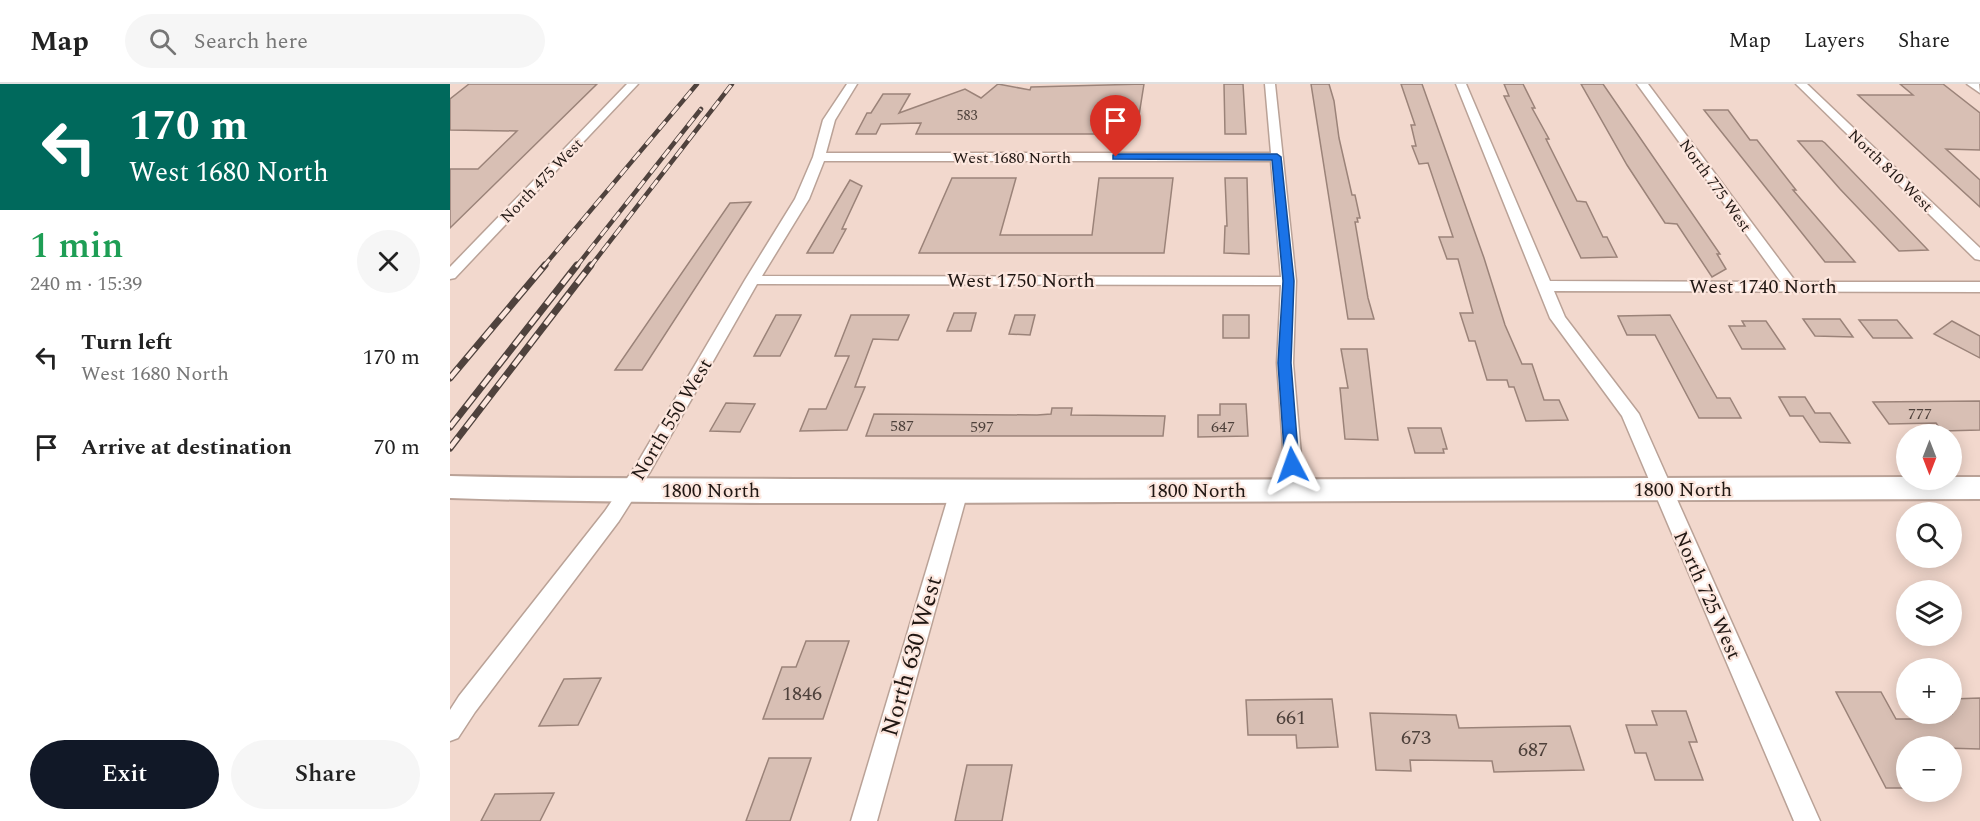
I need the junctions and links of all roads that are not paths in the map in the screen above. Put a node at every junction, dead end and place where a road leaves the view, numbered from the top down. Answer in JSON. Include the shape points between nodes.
{"nodes":[{"id":1,"x":633,"y":84,"type":"edge"},
{"id":2,"x":852,"y":84,"type":"edge"},
{"id":3,"x":1270,"y":84,"type":"edge"},
{"id":4,"x":1461,"y":84,"type":"edge"},
{"id":5,"x":1642,"y":84,"type":"edge"},
{"id":6,"x":1801,"y":84,"type":"edge"},
{"id":7,"x":1972,"y":84,"type":"edge"},
{"id":8,"x":1980,"y":90,"type":"edge"},
{"id":9,"x":819,"y":157,"type":"junction"},
{"id":10,"x":1277,"y":157,"type":"junction"},
{"id":11,"x":1980,"y":256,"type":"edge"},
{"id":12,"x":450,"y":275,"type":"edge"},
{"id":13,"x":752,"y":280,"type":"junction"},
{"id":14,"x":1289,"y":281,"type":"junction"},
{"id":15,"x":1545,"y":286,"type":"junction"},
{"id":16,"x":1791,"y":286,"type":"junction"},
{"id":17,"x":1980,"y":287,"type":"edge"},
{"id":18,"x":450,"y":487,"type":"edge"},
{"id":19,"x":1980,"y":488,"type":"edge"},
{"id":20,"x":1662,"y":489,"type":"junction"},
{"id":21,"x":1295,"y":490,"type":"junction"},
{"id":22,"x":628,"y":491,"type":"junction"},
{"id":23,"x":959,"y":491,"type":"junction"},
{"id":24,"x":450,"y":730,"type":"edge"},
{"id":25,"x":864,"y":821,"type":"edge"},
{"id":26,"x":1807,"y":821,"type":"edge"}],
"edges":[{"from":1,"to":12,"type":"street","name":"North 475 West"},
{"from":2,"to":9,"type":"street","name":"North 550 West","via":[[829,120]]},
{"from":3,"to":10,"type":"street"},
{"from":4,"to":15,"type":"street","name":"North 725 West"},
{"from":5,"to":16,"type":"street","name":"North 775 West"},
{"from":6,"to":11,"type":"street","name":"North 810 West"},
{"from":7,"to":8,"type":"street"},
{"from":9,"to":10,"type":"street","name":"West 1680 North"},
{"from":9,"to":13,"type":"street","name":"North 550 West","via":[[802,200]]},
{"from":10,"to":14,"type":"street"},
{"from":13,"to":14,"type":"street","name":"West 1750 North"},
{"from":13,"to":22,"type":"street","name":"North 550 West"},
{"from":14,"to":21,"type":"street","via":[[1285,363]]},
{"from":15,"to":16,"type":"street","name":"West 1740 North"},
{"from":15,"to":20,"type":"street","name":"North 725 West","via":[[1558,318],[1630,414]]},
{"from":16,"to":17,"type":"street","name":"West 1740 North"},
{"from":18,"to":22,"type":"main road","name":"1800 North"},
{"from":19,"to":20,"type":"main road","name":"1800 North"},
{"from":20,"to":21,"type":"main road","name":"1800 North"},
{"from":20,"to":26,"type":"street","name":"North 725 West"},
{"from":21,"to":23,"type":"main road","name":"1800 North"},
{"from":22,"to":23,"type":"main road","name":"1800 North"},
{"from":22,"to":24,"type":"street","name":"North 550 West"},
{"from":23,"to":25,"type":"street","name":"North 630 West"}]}
